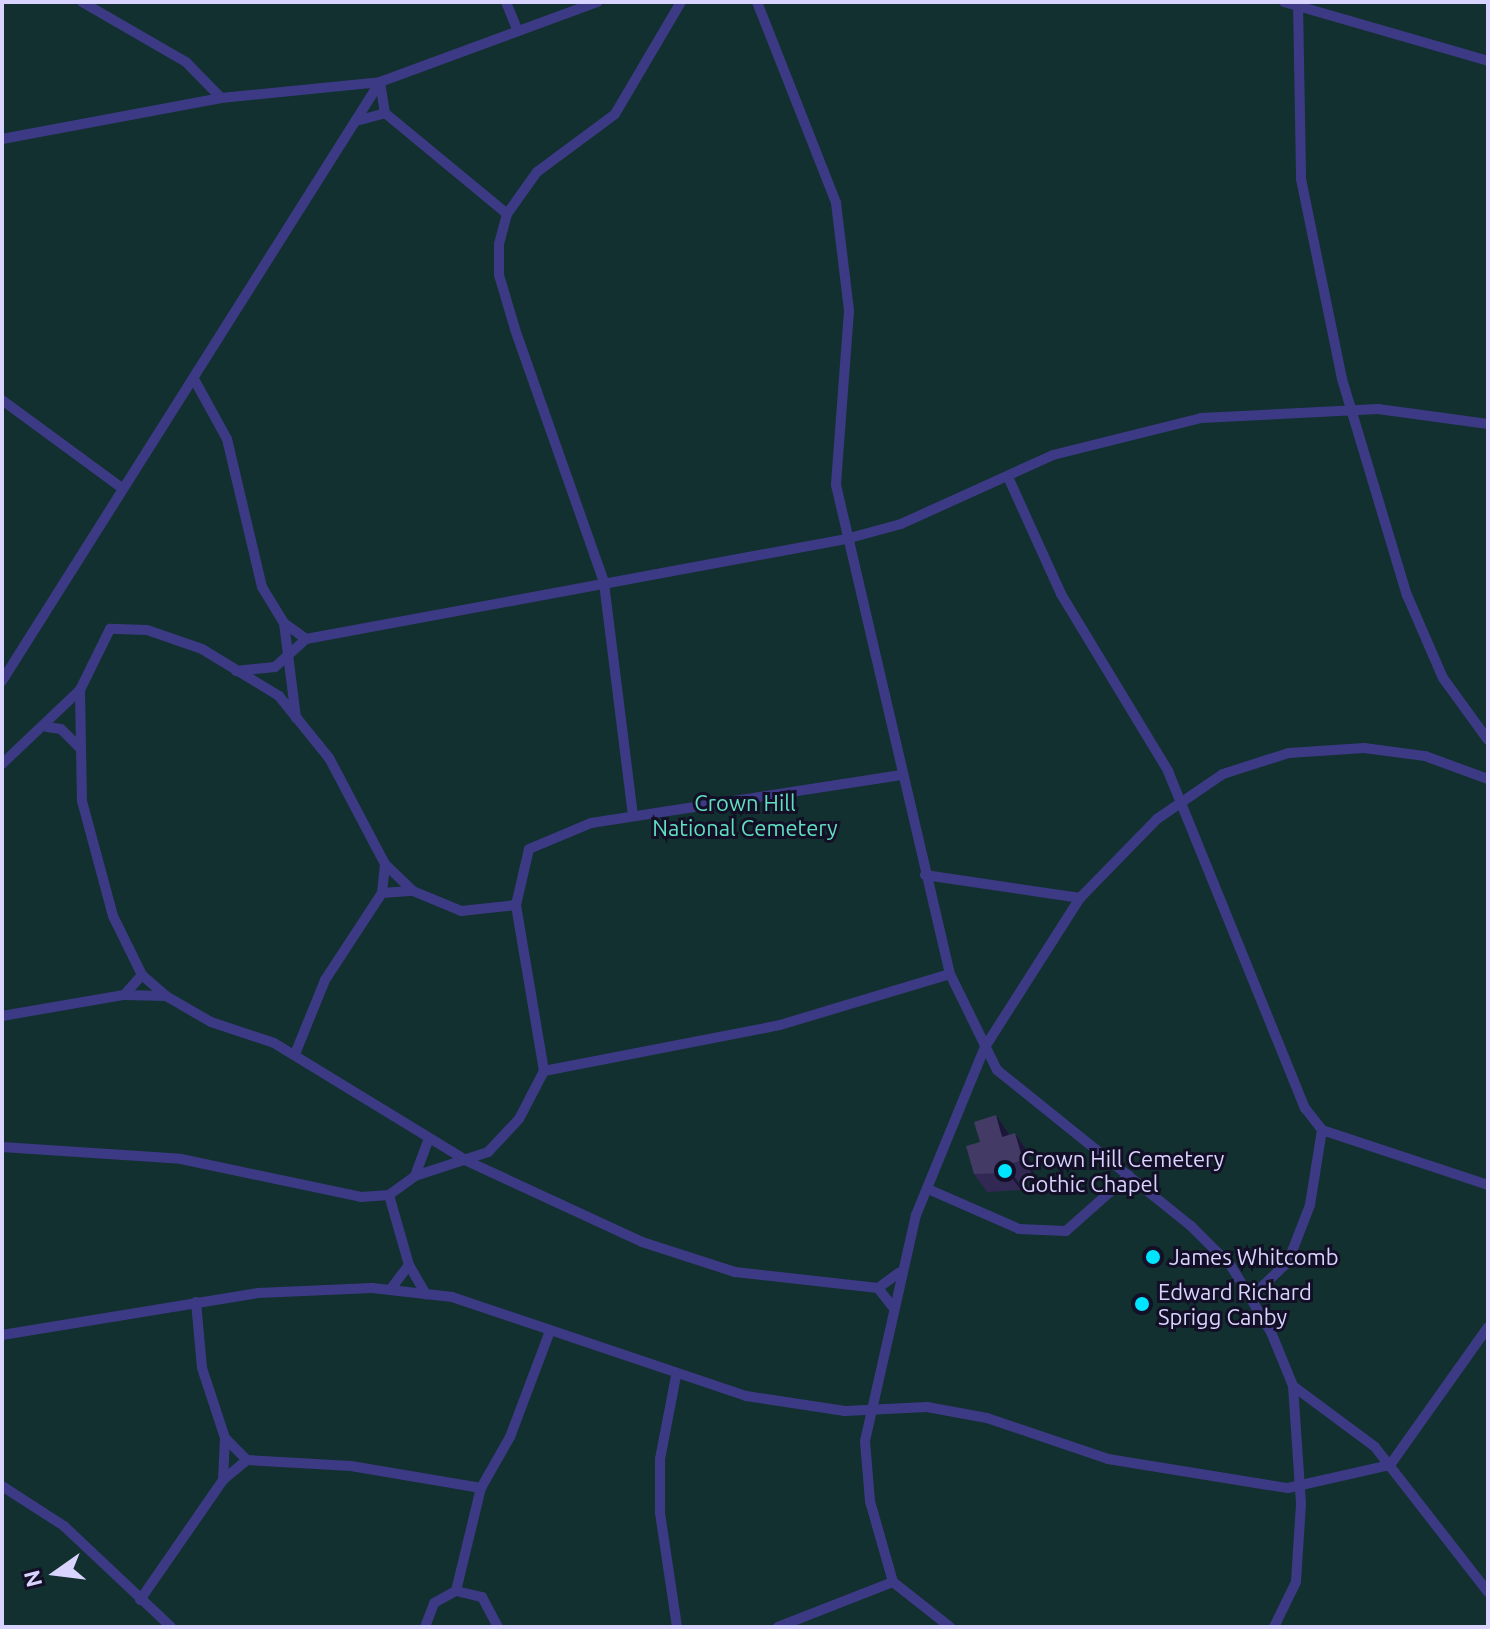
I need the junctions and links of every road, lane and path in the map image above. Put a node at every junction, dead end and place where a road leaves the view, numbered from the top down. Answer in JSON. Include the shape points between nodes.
{"nodes":[{"id":1,"x":82,"y":2,"type":"edge"},
{"id":2,"x":506,"y":2,"type":"edge"},
{"id":3,"x":598,"y":2,"type":"edge"},
{"id":4,"x":681,"y":2,"type":"edge"},
{"id":5,"x":757,"y":2,"type":"edge"},
{"id":6,"x":1284,"y":2,"type":"edge"},
{"id":7,"x":1298,"y":3,"type":"edge"},
{"id":8,"x":518,"y":31,"type":"junction"},
{"id":9,"x":1488,"y":61,"type":"edge"},
{"id":10,"x":380,"y":82,"type":"junction"},
{"id":11,"x":221,"y":98,"type":"junction"},
{"id":12,"x":385,"y":113,"type":"junction"},
{"id":13,"x":356,"y":121,"type":"junction"},
{"id":14,"x":2,"y":139,"type":"edge"},
{"id":15,"x":507,"y":214,"type":"junction"},
{"id":16,"x":194,"y":379,"type":"junction"},
{"id":17,"x":2,"y":400,"type":"edge"},
{"id":18,"x":1350,"y":410,"type":"junction"},
{"id":19,"x":1488,"y":424,"type":"edge"},
{"id":20,"x":1008,"y":477,"type":"junction"},
{"id":21,"x":123,"y":489,"type":"junction"},
{"id":22,"x":846,"y":539,"type":"junction"},
{"id":23,"x":604,"y":582,"type":"junction"},
{"id":24,"x":284,"y":623,"type":"junction"},
{"id":25,"x":306,"y":639,"type":"junction"},
{"id":26,"x":292,"y":655,"type":"junction"},
{"id":27,"x":236,"y":671,"type":"junction"},
{"id":28,"x":2,"y":681,"type":"edge"},
{"id":29,"x":80,"y":690,"type":"junction"},
{"id":30,"x":297,"y":720,"type":"junction"},
{"id":31,"x":47,"y":727,"type":"junction"},
{"id":32,"x":1488,"y":740,"type":"edge"},
{"id":33,"x":80,"y":748,"type":"junction"},
{"id":34,"x":2,"y":764,"type":"edge"},
{"id":35,"x":901,"y":775,"type":"junction"},
{"id":36,"x":1488,"y":779,"type":"edge"},
{"id":37,"x":1178,"y":804,"type":"junction"},
{"id":38,"x":633,"y":816,"type":"junction"},
{"id":39,"x":385,"y":864,"type":"junction"},
{"id":40,"x":925,"y":875,"type":"junction"},
{"id":41,"x":413,"y":891,"type":"junction"},
{"id":42,"x":382,"y":893,"type":"junction"},
{"id":43,"x":1080,"y":898,"type":"junction"},
{"id":44,"x":516,"y":905,"type":"junction"},
{"id":45,"x":950,"y":974,"type":"junction"},
{"id":46,"x":142,"y":975,"type":"junction"},
{"id":47,"x":124,"y":995,"type":"junction"},
{"id":48,"x":166,"y":996,"type":"junction"},
{"id":49,"x":2,"y":1016,"type":"edge"},
{"id":50,"x":985,"y":1047,"type":"junction"},
{"id":51,"x":295,"y":1054,"type":"junction"},
{"id":52,"x":544,"y":1071,"type":"junction"},
{"id":53,"x":1322,"y":1130,"type":"junction"},
{"id":54,"x":429,"y":1138,"type":"junction"},
{"id":55,"x":2,"y":1147,"type":"edge"},
{"id":56,"x":488,"y":1152,"type":"junction"},
{"id":57,"x":467,"y":1161,"type":"junction"},
{"id":58,"x":491,"y":1172,"type":"junction"},
{"id":59,"x":1129,"y":1175,"type":"junction"},
{"id":60,"x":415,"y":1176,"type":"junction"},
{"id":61,"x":1488,"y":1185,"type":"edge"},
{"id":62,"x":928,"y":1189,"type":"junction"},
{"id":63,"x":389,"y":1195,"type":"junction"},
{"id":64,"x":409,"y":1265,"type":"junction"},
{"id":65,"x":899,"y":1273,"type":"junction"},
{"id":66,"x":878,"y":1288,"type":"junction"},
{"id":67,"x":390,"y":1290,"type":"junction"},
{"id":68,"x":426,"y":1294,"type":"junction"},
{"id":69,"x":1251,"y":1297,"type":"junction"},
{"id":70,"x":196,"y":1302,"type":"junction"},
{"id":71,"x":892,"y":1306,"type":"junction"},
{"id":72,"x":1488,"y":1327,"type":"edge"},
{"id":73,"x":549,"y":1334,"type":"junction"},
{"id":74,"x":2,"y":1335,"type":"edge"},
{"id":75,"x":676,"y":1376,"type":"junction"},
{"id":76,"x":1293,"y":1386,"type":"junction"},
{"id":77,"x":870,"y":1411,"type":"junction"},
{"id":78,"x":225,"y":1438,"type":"junction"},
{"id":79,"x":247,"y":1460,"type":"junction"},
{"id":80,"x":1390,"y":1465,"type":"junction"},
{"id":81,"x":223,"y":1480,"type":"junction"},
{"id":82,"x":2,"y":1486,"type":"edge"},
{"id":83,"x":1301,"y":1486,"type":"junction"},
{"id":84,"x":481,"y":1488,"type":"junction"},
{"id":85,"x":893,"y":1582,"type":"junction"},
{"id":86,"x":456,"y":1591,"type":"junction"},
{"id":87,"x":1488,"y":1592,"type":"edge"},
{"id":88,"x":140,"y":1600,"type":"junction"},
{"id":89,"x":500,"y":1626,"type":"edge"},
{"id":90,"x":171,"y":1627,"type":"edge"},
{"id":91,"x":425,"y":1627,"type":"edge"},
{"id":92,"x":677,"y":1627,"type":"edge"},
{"id":93,"x":778,"y":1627,"type":"edge"},
{"id":94,"x":950,"y":1627,"type":"edge"},
{"id":95,"x":1274,"y":1627,"type":"edge"}],
"edges":[{"from":1,"to":11,"type":"lane","via":[[186,62]]},
{"from":2,"to":8,"type":"lane"},
{"from":3,"to":8,"type":"lane"},
{"from":4,"to":15,"type":"lane","via":[[615,114],[537,172]]},
{"from":5,"to":22,"type":"lane","via":[[812,128],[844,250],[849,311],[835,422]]},
{"from":6,"to":7,"type":"lane"},
{"from":7,"to":9,"type":"lane"},
{"from":7,"to":18,"type":"lane","via":[[1301,179]]},
{"from":8,"to":10,"type":"lane"},
{"from":10,"to":11,"type":"lane"},
{"from":10,"to":12,"type":"lane"},
{"from":10,"to":13,"type":"lane"},
{"from":11,"to":14,"type":"lane"},
{"from":12,"to":13,"type":"lane"},
{"from":12,"to":15,"type":"lane"},
{"from":13,"to":16,"type":"lane"},
{"from":15,"to":23,"type":"lane","via":[[499,275]]},
{"from":16,"to":21,"type":"lane"},
{"from":16,"to":24,"type":"lane","via":[[227,439],[262,587]]},
{"from":17,"to":21,"type":"lane"},
{"from":18,"to":19,"type":"lane"},
{"from":18,"to":20,"type":"lane","via":[[1156,427],[1053,455]]},
{"from":18,"to":32,"type":"lane","via":[[1407,595],[1443,678]]},
{"from":20,"to":22,"type":"lane"},
{"from":20,"to":37,"type":"lane","via":[[1061,594],[1168,771]]},
{"from":21,"to":28,"type":"lane"},
{"from":22,"to":23,"type":"lane"},
{"from":22,"to":35,"type":"lane"},
{"from":23,"to":25,"type":"lane"},
{"from":23,"to":38,"type":"lane"},
{"from":24,"to":25,"type":"lane"},
{"from":24,"to":26,"type":"lane"},
{"from":25,"to":26,"type":"lane"},
{"from":26,"to":27,"type":"lane","via":[[275,667]]},
{"from":26,"to":30,"type":"lane"},
{"from":27,"to":29,"type":"lane","via":[[202,649],[147,630],[110,629]]},
{"from":27,"to":30,"type":"lane","via":[[279,696]]},
{"from":29,"to":31,"type":"lane"},
{"from":29,"to":33,"type":"lane"},
{"from":30,"to":39,"type":"lane","via":[[329,758]]},
{"from":31,"to":33,"type":"lane","via":[[61,729]]},
{"from":31,"to":34,"type":"lane"},
{"from":33,"to":46,"type":"lane","via":[[98,876]]},
{"from":35,"to":38,"type":"lane"},
{"from":35,"to":40,"type":"lane"},
{"from":36,"to":37,"type":"lane","via":[[1425,756],[1364,748],[1289,753],[1223,774]]},
{"from":37,"to":43,"type":"lane"},
{"from":37,"to":53,"type":"lane","via":[[1239,932],[1305,1108]]},
{"from":38,"to":44,"type":"lane","via":[[591,823],[529,849]]},
{"from":39,"to":41,"type":"lane"},
{"from":39,"to":42,"type":"lane"},
{"from":40,"to":43,"type":"lane"},
{"from":40,"to":45,"type":"lane"},
{"from":41,"to":42,"type":"lane"},
{"from":41,"to":44,"type":"lane","via":[[461,911]]},
{"from":42,"to":51,"type":"lane","via":[[325,980]]},
{"from":43,"to":50,"type":"lane"},
{"from":44,"to":52,"type":"lane"},
{"from":45,"to":50,"type":"lane"},
{"from":45,"to":52,"type":"lane","via":[[780,1025]]},
{"from":46,"to":47,"type":"lane"},
{"from":46,"to":48,"type":"lane"},
{"from":47,"to":48,"type":"lane"},
{"from":47,"to":49,"type":"lane"},
{"from":48,"to":51,"type":"lane"},
{"from":50,"to":59,"type":"lane","via":[[1034,1104]]},
{"from":50,"to":62,"type":"lane"},
{"from":51,"to":54,"type":"lane"},
{"from":52,"to":56,"type":"lane","via":[[519,1119]]},
{"from":53,"to":61,"type":"lane"},
{"from":53,"to":69,"type":"lane","via":[[1310,1205],[1288,1262]]},
{"from":54,"to":57,"type":"lane"},
{"from":54,"to":60,"type":"lane"},
{"from":55,"to":63,"type":"lane","via":[[181,1159],[361,1197]]},
{"from":56,"to":57,"type":"lane"},
{"from":56,"to":58,"type":"lane"},
{"from":57,"to":58,"type":"lane"},
{"from":57,"to":60,"type":"lane"},
{"from":58,"to":66,"type":"lane","via":[[642,1242],[735,1272]]},
{"from":59,"to":62,"type":"lane","via":[[1066,1231],[1019,1229]]},
{"from":59,"to":69,"type":"lane","via":[[1191,1226]]},
{"from":60,"to":63,"type":"lane"},
{"from":62,"to":65,"type":"lane"},
{"from":63,"to":64,"type":"lane"},
{"from":64,"to":67,"type":"lane"},
{"from":64,"to":68,"type":"lane"},
{"from":65,"to":66,"type":"lane"},
{"from":65,"to":71,"type":"lane"},
{"from":66,"to":71,"type":"lane"},
{"from":67,"to":68,"type":"lane"},
{"from":67,"to":70,"type":"lane"},
{"from":68,"to":73,"type":"lane"},
{"from":69,"to":76,"type":"lane"},
{"from":70,"to":74,"type":"lane"},
{"from":70,"to":78,"type":"lane","via":[[202,1368]]},
{"from":71,"to":77,"type":"lane","via":[[879,1395]]},
{"from":72,"to":80,"type":"lane"},
{"from":73,"to":75,"type":"lane"},
{"from":73,"to":84,"type":"lane","via":[[510,1437]]},
{"from":75,"to":77,"type":"lane","via":[[787,1405]]},
{"from":75,"to":92,"type":"lane","via":[[660,1459],[660,1513]]},
{"from":76,"to":80,"type":"lane","via":[[1314,1395]]},
{"from":76,"to":83,"type":"lane"},
{"from":77,"to":83,"type":"lane","via":[[942,1410],[1108,1459]]},
{"from":77,"to":85,"type":"lane","via":[[870,1501]]},
{"from":78,"to":79,"type":"lane"},
{"from":78,"to":81,"type":"lane"},
{"from":79,"to":81,"type":"lane"},
{"from":79,"to":84,"type":"lane","via":[[351,1466]]},
{"from":80,"to":83,"type":"lane"},
{"from":80,"to":87,"type":"lane"},
{"from":81,"to":88,"type":"lane"},
{"from":82,"to":88,"type":"lane","via":[[29,1497]]},
{"from":83,"to":95,"type":"lane","via":[[1296,1582]]},
{"from":84,"to":86,"type":"lane"},
{"from":85,"to":93,"type":"lane"},
{"from":85,"to":94,"type":"lane"},
{"from":86,"to":89,"type":"lane","via":[[482,1597]]},
{"from":86,"to":91,"type":"lane","via":[[434,1603]]},
{"from":88,"to":90,"type":"lane"}]}
